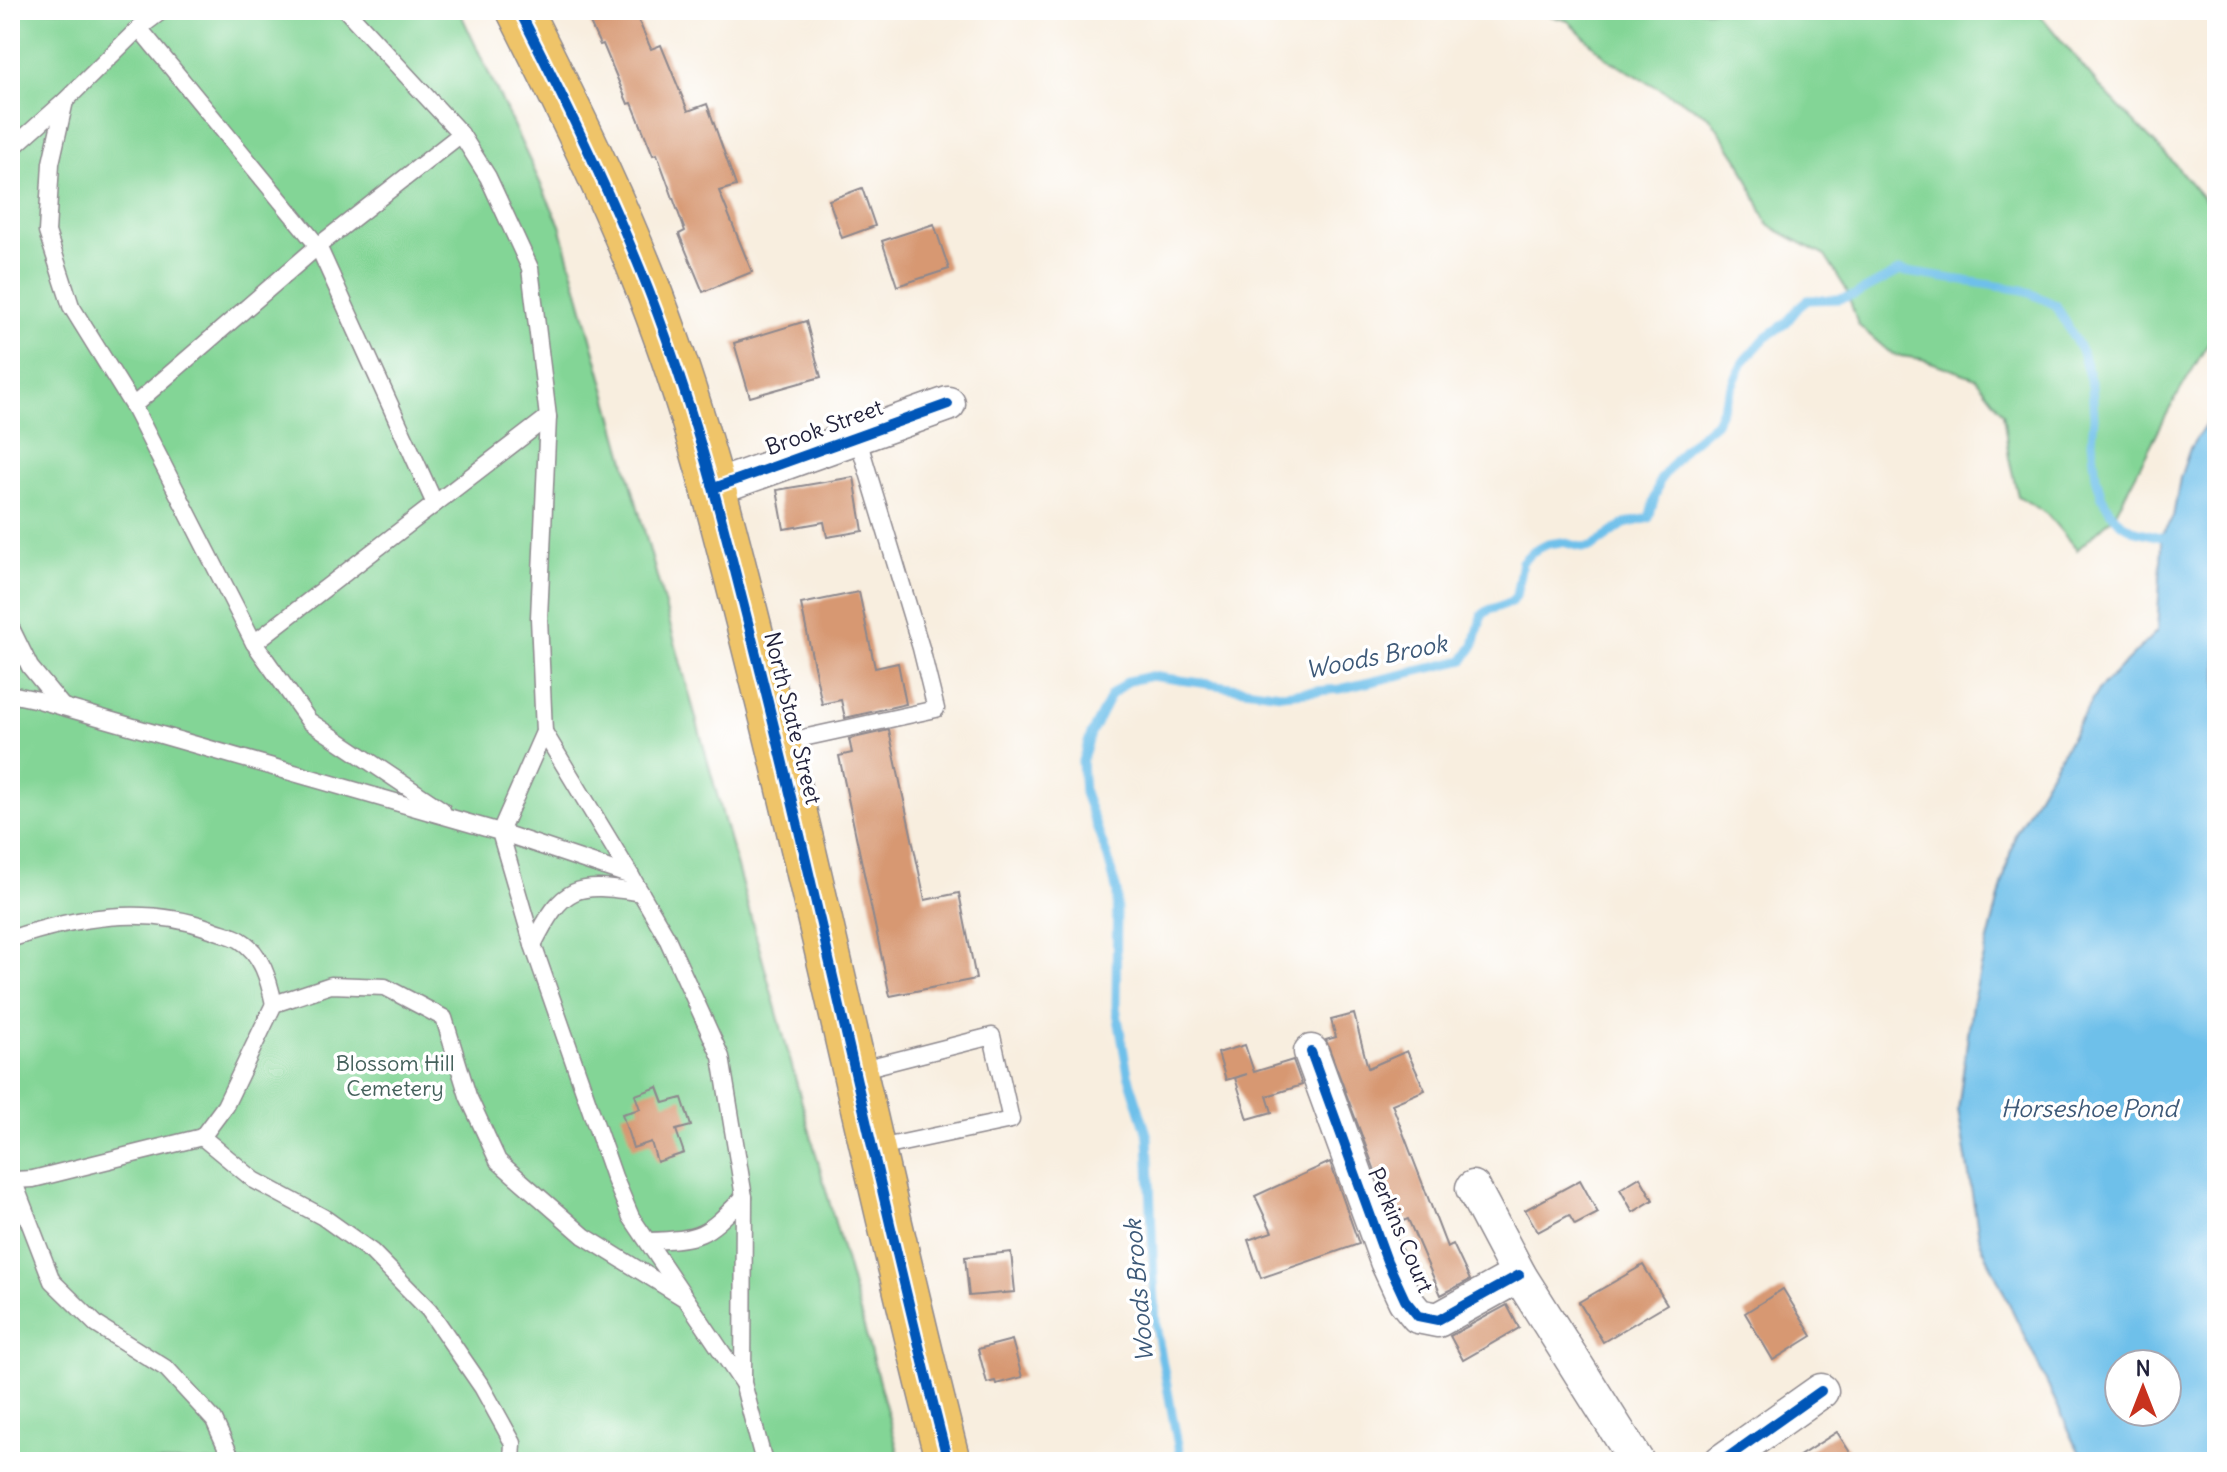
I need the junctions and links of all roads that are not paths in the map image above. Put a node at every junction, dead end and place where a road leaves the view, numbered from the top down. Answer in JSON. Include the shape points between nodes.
{"nodes":[{"id":1,"x":163,"y":10,"type":"edge"},
{"id":2,"x":346,"y":10,"type":"edge"},
{"id":3,"x":519,"y":10,"type":"edge"},
{"id":4,"x":139,"y":28,"type":"junction"},
{"id":5,"x":65,"y":101,"type":"junction"},
{"id":6,"x":461,"y":134,"type":"junction"},
{"id":7,"x":10,"y":150,"type":"edge"},
{"id":8,"x":318,"y":246,"type":"junction"},
{"id":9,"x":948,"y":404,"type":"dead end"},
{"id":10,"x":133,"y":406,"type":"junction"},
{"id":11,"x":548,"y":417,"type":"junction"},
{"id":12,"x":857,"y":436,"type":"junction"},
{"id":13,"x":714,"y":488,"type":"junction"},
{"id":14,"x":435,"y":504,"type":"junction"},
{"id":15,"x":10,"y":626,"type":"edge"},
{"id":16,"x":254,"y":643,"type":"junction"},
{"id":17,"x":10,"y":694,"type":"edge"},
{"id":18,"x":63,"y":707,"type":"junction"},
{"id":19,"x":544,"y":732,"type":"junction"},
{"id":20,"x":779,"y":743,"type":"junction"},
{"id":21,"x":457,"y":820,"type":"junction"},
{"id":22,"x":500,"y":832,"type":"junction"},
{"id":23,"x":631,"y":876,"type":"junction"},
{"id":24,"x":641,"y":893,"type":"junction"},
{"id":25,"x":10,"y":939,"type":"edge"},
{"id":26,"x":533,"y":945,"type":"junction"},
{"id":27,"x":274,"y":1004,"type":"junction"},
{"id":28,"x":1311,"y":1052,"type":"dead end"},
{"id":29,"x":855,"y":1071,"type":"junction"},
{"id":30,"x":202,"y":1137,"type":"junction"},
{"id":31,"x":872,"y":1149,"type":"junction"},
{"id":32,"x":11,"y":1178,"type":"edge"},
{"id":33,"x":1473,"y":1188,"type":"dead end"},
{"id":34,"x":744,"y":1197,"type":"junction"},
{"id":35,"x":648,"y":1241,"type":"junction"},
{"id":36,"x":1519,"y":1275,"type":"junction"},
{"id":37,"x":689,"y":1301,"type":"junction"},
{"id":38,"x":743,"y":1383,"type":"junction"},
{"id":39,"x":1821,"y":1391,"type":"dead end"},
{"id":40,"x":233,"y":1462,"type":"edge"},
{"id":41,"x":512,"y":1462,"type":"edge"},
{"id":42,"x":764,"y":1462,"type":"edge"},
{"id":43,"x":948,"y":1462,"type":"edge"},
{"id":44,"x":1637,"y":1462,"type":"edge"},
{"id":45,"x":1721,"y":1462,"type":"edge"}],
"edges":[{"from":1,"to":4,"type":"lane"},
{"from":2,"to":6,"type":"lane"},
{"from":3,"to":13,"type":"main road","name":"North State Street","via":[[600,173],[666,336]]},
{"from":4,"to":5,"type":"lane"},
{"from":4,"to":8,"type":"lane"},
{"from":5,"to":7,"type":"lane"},
{"from":5,"to":10,"type":"lane","via":[[51,163],[47,232],[71,306]]},
{"from":6,"to":8,"type":"lane"},
{"from":6,"to":11,"type":"lane","via":[[488,177],[530,268]]},
{"from":8,"to":10,"type":"lane"},
{"from":8,"to":14,"type":"lane"},
{"from":9,"to":12,"type":"street","name":"Brook Street"},
{"from":10,"to":16,"type":"lane"},
{"from":11,"to":14,"type":"lane"},
{"from":11,"to":19,"type":"lane","via":[[539,618]]},
{"from":12,"to":13,"type":"street","name":"Brook Street"},
{"from":12,"to":20,"type":"lane","via":[[936,709]]},
{"from":13,"to":20,"type":"main road","name":"North State Street"},
{"from":14,"to":16,"type":"lane"},
{"from":15,"to":18,"type":"lane","via":[[30,667]]},
{"from":16,"to":21,"type":"lane","via":[[309,721]]},
{"from":17,"to":18,"type":"lane"},
{"from":18,"to":21,"type":"lane"},
{"from":19,"to":22,"type":"lane"},
{"from":19,"to":23,"type":"lane"},
{"from":20,"to":29,"type":"main road","name":"North State Street"},
{"from":21,"to":22,"type":"lane"},
{"from":22,"to":23,"type":"lane"},
{"from":22,"to":26,"type":"lane"},
{"from":23,"to":24,"type":"lane"},
{"from":24,"to":26,"type":"lane","via":[[601,886],[566,894]]},
{"from":24,"to":34,"type":"lane","via":[[721,1057]]},
{"from":25,"to":27,"type":"lane","via":[[51,925],[128,914],[189,922],[242,941],[267,971]]},
{"from":26,"to":35,"type":"lane","via":[[614,1177]]},
{"from":27,"to":30,"type":"lane","via":[[225,1106]]},
{"from":27,"to":37,"type":"lane","via":[[331,985],[385,987],[444,1018],[468,1096],[498,1161],[584,1236]]},
{"from":28,"to":36,"type":"street","name":"Perkins Court","via":[[1387,1261],[1418,1316],[1438,1320]]},
{"from":29,"to":31,"type":"main road","name":"North State Street"},
{"from":29,"to":31,"type":"lane","via":[[992,1036],[1011,1120]]},
{"from":30,"to":32,"type":"lane","via":[[33,1179]]},
{"from":30,"to":41,"type":"lane","via":[[254,1180],[323,1217],[372,1252],[429,1310],[513,1443]]},
{"from":31,"to":43,"type":"main road","name":"North State Street"},
{"from":32,"to":40,"type":"lane","via":[[52,1281],[97,1325],[167,1369],[214,1420]]},
{"from":33,"to":36,"type":"street"},
{"from":34,"to":35,"type":"lane","via":[[711,1230],[687,1239]]},
{"from":34,"to":38,"type":"lane"},
{"from":35,"to":37,"type":"lane"},
{"from":36,"to":44,"type":"street"},
{"from":37,"to":38,"type":"lane"},
{"from":38,"to":42,"type":"lane"},
{"from":39,"to":45,"type":"street"}]}
